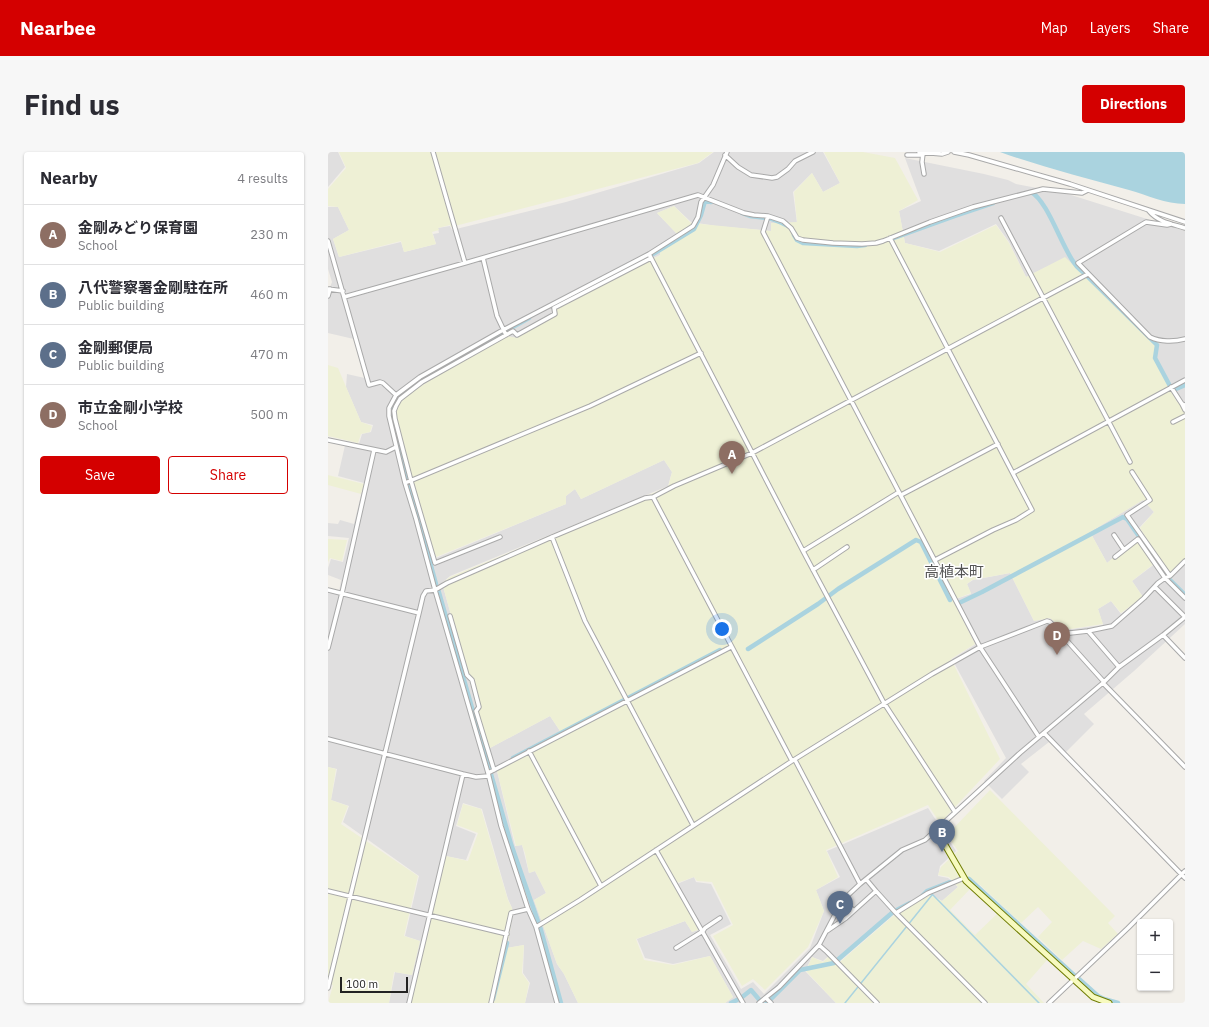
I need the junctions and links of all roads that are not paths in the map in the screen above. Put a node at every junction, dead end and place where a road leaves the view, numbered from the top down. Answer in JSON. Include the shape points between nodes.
{"nodes":[{"id":1,"x":433,"y":152,"type":"edge"},
{"id":2,"x":814,"y":152,"type":"edge"},
{"id":3,"x":948,"y":152,"type":"edge"},
{"id":4,"x":954,"y":152,"type":"edge"},
{"id":5,"x":726,"y":153,"type":"edge"},
{"id":6,"x":922,"y":153,"type":"edge"},
{"id":7,"x":907,"y":156,"type":"dead end"},
{"id":8,"x":924,"y":174,"type":"dead end"},
{"id":9,"x":1088,"y":190,"type":"junction"},
{"id":10,"x":705,"y":197,"type":"junction"},
{"id":11,"x":1149,"y":210,"type":"junction"},
{"id":12,"x":768,"y":216,"type":"junction"},
{"id":13,"x":1001,"y":218,"type":"dead end"},
{"id":14,"x":1185,"y":222,"type":"edge"},
{"id":15,"x":1171,"y":224,"type":"junction"},
{"id":16,"x":1185,"y":228,"type":"edge"},
{"id":17,"x":890,"y":238,"type":"junction"},
{"id":18,"x":328,"y":241,"type":"edge"},
{"id":19,"x":649,"y":254,"type":"junction"},
{"id":20,"x":482,"y":258,"type":"junction"},
{"id":21,"x":651,"y":258,"type":"junction"},
{"id":22,"x":465,"y":263,"type":"junction"},
{"id":23,"x":1088,"y":274,"type":"junction"},
{"id":24,"x":329,"y":289,"type":"edge"},
{"id":25,"x":343,"y":291,"type":"junction"},
{"id":26,"x":328,"y":296,"type":"edge"},
{"id":27,"x":344,"y":297,"type":"junction"},
{"id":28,"x":1043,"y":298,"type":"junction"},
{"id":29,"x":504,"y":332,"type":"junction"},
{"id":30,"x":1185,"y":339,"type":"edge"},
{"id":31,"x":948,"y":348,"type":"junction"},
{"id":32,"x":701,"y":353,"type":"junction"},
{"id":33,"x":1185,"y":380,"type":"edge"},
{"id":34,"x":1171,"y":387,"type":"junction"},
{"id":35,"x":396,"y":395,"type":"junction"},
{"id":36,"x":392,"y":400,"type":"junction"},
{"id":37,"x":851,"y":400,"type":"junction"},
{"id":38,"x":1183,"y":404,"type":"edge"},
{"id":39,"x":394,"y":406,"type":"junction"},
{"id":40,"x":1185,"y":410,"type":"edge"},
{"id":41,"x":1185,"y":416,"type":"edge"},
{"id":42,"x":1108,"y":422,"type":"junction"},
{"id":43,"x":1174,"y":422,"type":"dead end"},
{"id":44,"x":328,"y":440,"type":"edge"},
{"id":45,"x":998,"y":444,"type":"junction"},
{"id":46,"x":396,"y":447,"type":"junction"},
{"id":47,"x":374,"y":450,"type":"junction"},
{"id":48,"x":752,"y":452,"type":"junction"},
{"id":49,"x":1130,"y":462,"type":"dead end"},
{"id":50,"x":1132,"y":472,"type":"dead end"},
{"id":51,"x":1013,"y":473,"type":"junction"},
{"id":52,"x":411,"y":482,"type":"junction"},
{"id":53,"x":405,"y":483,"type":"junction"},
{"id":54,"x":900,"y":494,"type":"junction"},
{"id":55,"x":653,"y":497,"type":"junction"},
{"id":56,"x":1114,"y":535,"type":"dead end"},
{"id":57,"x":500,"y":537,"type":"dead end"},
{"id":58,"x":552,"y":537,"type":"junction"},
{"id":59,"x":847,"y":547,"type":"dead end"},
{"id":60,"x":1124,"y":550,"type":"junction"},
{"id":61,"x":803,"y":551,"type":"junction"},
{"id":62,"x":1115,"y":557,"type":"dead end"},
{"id":63,"x":935,"y":560,"type":"junction"},
{"id":64,"x":1185,"y":561,"type":"edge"},
{"id":65,"x":813,"y":570,"type":"junction"},
{"id":66,"x":1170,"y":576,"type":"junction"},
{"id":67,"x":1166,"y":578,"type":"junction"},
{"id":68,"x":1155,"y":587,"type":"junction"},
{"id":69,"x":328,"y":590,"type":"edge"},
{"id":70,"x":435,"y":590,"type":"junction"},
{"id":71,"x":342,"y":593,"type":"junction"},
{"id":72,"x":1185,"y":598,"type":"edge"},
{"id":73,"x":419,"y":613,"type":"junction"},
{"id":74,"x":450,"y":616,"type":"dead end"},
{"id":75,"x":1185,"y":617,"type":"edge"},
{"id":76,"x":1088,"y":631,"type":"junction"},
{"id":77,"x":1061,"y":634,"type":"junction"},
{"id":78,"x":1163,"y":635,"type":"junction"},
{"id":79,"x":731,"y":647,"type":"junction"},
{"id":80,"x":980,"y":647,"type":"junction"},
{"id":81,"x":328,"y":648,"type":"edge"},
{"id":82,"x":1185,"y":658,"type":"edge"},
{"id":83,"x":1119,"y":667,"type":"junction"},
{"id":84,"x":1103,"y":683,"type":"junction"},
{"id":85,"x":626,"y":699,"type":"junction"},
{"id":86,"x":884,"y":703,"type":"junction"},
{"id":87,"x":1044,"y":733,"type":"junction"},
{"id":88,"x":1039,"y":737,"type":"junction"},
{"id":89,"x":328,"y":740,"type":"edge"},
{"id":90,"x":529,"y":751,"type":"junction"},
{"id":91,"x":384,"y":754,"type":"junction"},
{"id":92,"x":794,"y":761,"type":"junction"},
{"id":93,"x":1185,"y":767,"type":"edge"},
{"id":94,"x":494,"y":770,"type":"junction"},
{"id":95,"x":463,"y":774,"type":"junction"},
{"id":96,"x":488,"y":774,"type":"junction"},
{"id":97,"x":955,"y":812,"type":"junction"},
{"id":98,"x":693,"y":826,"type":"junction"},
{"id":99,"x":935,"y":832,"type":"junction"},
{"id":100,"x":656,"y":850,"type":"junction"},
{"id":101,"x":1183,"y":873,"type":"edge"},
{"id":102,"x":964,"y":878,"type":"junction"},
{"id":103,"x":1185,"y":878,"type":"edge"},
{"id":104,"x":866,"y":879,"type":"junction"},
{"id":105,"x":860,"y":884,"type":"junction"},
{"id":106,"x":600,"y":886,"type":"junction"},
{"id":107,"x":328,"y":891,"type":"edge"},
{"id":108,"x":876,"y":891,"type":"junction"},
{"id":109,"x":350,"y":896,"type":"junction"},
{"id":110,"x":843,"y":900,"type":"junction"},
{"id":111,"x":528,"y":909,"type":"junction"},
{"id":112,"x":853,"y":910,"type":"junction"},
{"id":113,"x":895,"y":911,"type":"junction"},
{"id":114,"x":429,"y":915,"type":"junction"},
{"id":115,"x":720,"y":918,"type":"dead end"},
{"id":116,"x":537,"y":927,"type":"junction"},
{"id":117,"x":703,"y":931,"type":"junction"},
{"id":118,"x":826,"y":932,"type":"junction"},
{"id":119,"x":506,"y":934,"type":"junction"},
{"id":120,"x":819,"y":945,"type":"junction"},
{"id":121,"x":676,"y":948,"type":"dead end"},
{"id":122,"x":1074,"y":979,"type":"junction"},
{"id":123,"x":328,"y":988,"type":"edge"},
{"id":124,"x":765,"y":999,"type":"junction"},
{"id":125,"x":741,"y":1000,"type":"edge"},
{"id":126,"x":409,"y":1003,"type":"edge"},
{"id":127,"x":491,"y":1003,"type":"edge"},
{"id":128,"x":557,"y":1003,"type":"edge"},
{"id":129,"x":760,"y":1003,"type":"edge"},
{"id":130,"x":770,"y":1003,"type":"edge"},
{"id":131,"x":877,"y":1003,"type":"edge"},
{"id":132,"x":985,"y":1003,"type":"edge"},
{"id":133,"x":1049,"y":1003,"type":"edge"},
{"id":134,"x":1109,"y":1003,"type":"edge"}],
"edges":[{"from":1,"to":22,"type":"street"},
{"from":2,"to":5,"type":"street","via":[[794,161],[788,169],[772,178],[751,175],[738,167]]},
{"from":3,"to":6,"type":"street"},
{"from":4,"to":9,"type":"street"},
{"from":5,"to":10,"type":"street","via":[[713,185]]},
{"from":6,"to":7,"type":"street"},
{"from":6,"to":8,"type":"street"},
{"from":9,"to":11,"type":"street"},
{"from":9,"to":17,"type":"street","via":[[1082,193],[1043,189],[973,207]]},
{"from":10,"to":12,"type":"street","via":[[744,213]]},
{"from":10,"to":19,"type":"street","via":[[693,226]]},
{"from":10,"to":20,"type":"street","via":[[698,195]]},
{"from":11,"to":14,"type":"street"},
{"from":11,"to":15,"type":"street","via":[[1154,216]]},
{"from":12,"to":17,"type":"street","via":[[783,221],[797,238],[803,240],[862,244]]},
{"from":12,"to":37,"type":"street","via":[[763,232]]},
{"from":13,"to":28,"type":"street"},
{"from":15,"to":16,"type":"street"},
{"from":15,"to":23,"type":"street","via":[[1146,222],[1078,263]]},
{"from":17,"to":31,"type":"street"},
{"from":18,"to":25,"type":"street"},
{"from":19,"to":21,"type":"street"},
{"from":19,"to":29,"type":"street"},
{"from":20,"to":22,"type":"street"},
{"from":20,"to":29,"type":"street","via":[[497,316]]},
{"from":21,"to":29,"type":"street","via":[[554,308],[555,314],[517,335],[513,331]]},
{"from":21,"to":32,"type":"street"},
{"from":22,"to":27,"type":"street"},
{"from":23,"to":28,"type":"street"},
{"from":23,"to":30,"type":"street","via":[[1150,337],[1162,341]]},
{"from":24,"to":25,"type":"street"},
{"from":24,"to":26,"type":"street"},
{"from":25,"to":27,"type":"street"},
{"from":27,"to":35,"type":"street","via":[[369,385],[383,383]]},
{"from":28,"to":31,"type":"street"},
{"from":28,"to":42,"type":"street"},
{"from":29,"to":35,"type":"street","via":[[420,377]]},
{"from":29,"to":39,"type":"street","via":[[422,382]]},
{"from":31,"to":37,"type":"street"},
{"from":31,"to":45,"type":"street"},
{"from":32,"to":48,"type":"street"},
{"from":32,"to":52,"type":"street","via":[[590,406]]},
{"from":33,"to":34,"type":"street"},
{"from":34,"to":38,"type":"street"},
{"from":34,"to":42,"type":"street"},
{"from":35,"to":36,"type":"street"},
{"from":36,"to":39,"type":"street"},
{"from":36,"to":46,"type":"street","via":[[389,416]]},
{"from":37,"to":48,"type":"street"},
{"from":37,"to":54,"type":"street"},
{"from":38,"to":40,"type":"street"},
{"from":39,"to":52,"type":"street"},
{"from":41,"to":43,"type":"street"},
{"from":42,"to":49,"type":"street"},
{"from":42,"to":51,"type":"street"},
{"from":44,"to":47,"type":"street"},
{"from":45,"to":51,"type":"street"},
{"from":45,"to":54,"type":"street"},
{"from":46,"to":47,"type":"street","via":[[386,452]]},
{"from":46,"to":53,"type":"street"},
{"from":47,"to":71,"type":"street"},
{"from":48,"to":55,"type":"street"},
{"from":48,"to":61,"type":"street"},
{"from":50,"to":66,"type":"street","via":[[1150,500],[1128,515]]},
{"from":51,"to":63,"type":"street","via":[[1032,510]]},
{"from":52,"to":53,"type":"street"},
{"from":52,"to":57,"type":"street","via":[[435,563]]},
{"from":53,"to":70,"type":"street"},
{"from":54,"to":61,"type":"street"},
{"from":54,"to":63,"type":"street"},
{"from":55,"to":58,"type":"street","via":[[645,498]]},
{"from":55,"to":79,"type":"street"},
{"from":56,"to":60,"type":"street"},
{"from":58,"to":70,"type":"street"},
{"from":58,"to":85,"type":"street","via":[[585,621]]},
{"from":59,"to":65,"type":"street"},
{"from":60,"to":62,"type":"street"},
{"from":60,"to":67,"type":"street","via":[[1138,539]]},
{"from":61,"to":65,"type":"street"},
{"from":63,"to":80,"type":"street"},
{"from":64,"to":66,"type":"street"},
{"from":65,"to":86,"type":"street"},
{"from":66,"to":67,"type":"street"},
{"from":67,"to":68,"type":"street"},
{"from":67,"to":72,"type":"street"},
{"from":68,"to":75,"type":"street"},
{"from":68,"to":76,"type":"street","via":[[1112,626]]},
{"from":69,"to":71,"type":"street"},
{"from":70,"to":73,"type":"street","via":[[426,591]]},
{"from":70,"to":96,"type":"street"},
{"from":71,"to":73,"type":"street"},
{"from":71,"to":81,"type":"street"},
{"from":73,"to":91,"type":"street"},
{"from":74,"to":94,"type":"street","via":[[467,675],[472,680],[479,708],[476,711]]},
{"from":75,"to":78,"type":"street"},
{"from":76,"to":77,"type":"street"},
{"from":76,"to":83,"type":"street"},
{"from":77,"to":80,"type":"street","via":[[1050,622],[1043,622]]},
{"from":77,"to":84,"type":"street"},
{"from":78,"to":82,"type":"street"},
{"from":78,"to":83,"type":"street"},
{"from":79,"to":85,"type":"street"},
{"from":79,"to":92,"type":"street"},
{"from":80,"to":86,"type":"street"},
{"from":80,"to":88,"type":"street"},
{"from":83,"to":84,"type":"street"},
{"from":84,"to":87,"type":"street"},
{"from":84,"to":93,"type":"street"},
{"from":85,"to":90,"type":"street"},
{"from":85,"to":98,"type":"street"},
{"from":86,"to":92,"type":"street"},
{"from":86,"to":97,"type":"street"},
{"from":87,"to":88,"type":"street"},
{"from":87,"to":101,"type":"street"},
{"from":88,"to":97,"type":"street"},
{"from":89,"to":91,"type":"street"},
{"from":90,"to":94,"type":"street"},
{"from":90,"to":106,"type":"street"},
{"from":91,"to":95,"type":"street"},
{"from":91,"to":109,"type":"street"},
{"from":92,"to":98,"type":"street"},
{"from":92,"to":105,"type":"street"},
{"from":94,"to":96,"type":"street"},
{"from":95,"to":96,"type":"street","via":[[476,777]]},
{"from":95,"to":114,"type":"street"},
{"from":96,"to":111,"type":"street","via":[[506,845]]},
{"from":97,"to":99,"type":"street"},
{"from":98,"to":100,"type":"street"},
{"from":99,"to":102,"type":"street"},
{"from":99,"to":104,"type":"street","via":[[925,840],[902,850]]},
{"from":100,"to":106,"type":"street"},
{"from":100,"to":117,"type":"street"},
{"from":101,"to":103,"type":"street"},
{"from":101,"to":122,"type":"street"},
{"from":102,"to":113,"type":"street","via":[[928,893]]},
{"from":102,"to":122,"type":"street"},
{"from":104,"to":105,"type":"street"},
{"from":104,"to":108,"type":"street"},
{"from":105,"to":110,"type":"street"},
{"from":106,"to":116,"type":"street"},
{"from":107,"to":109,"type":"street"},
{"from":108,"to":112,"type":"street"},
{"from":108,"to":113,"type":"street"},
{"from":109,"to":114,"type":"street"},
{"from":109,"to":123,"type":"street"},
{"from":110,"to":112,"type":"street"},
{"from":110,"to":118,"type":"street"},
{"from":111,"to":116,"type":"street"},
{"from":111,"to":119,"type":"street","via":[[511,913]]},
{"from":112,"to":118,"type":"street"},
{"from":113,"to":132,"type":"street"},
{"from":114,"to":119,"type":"street"},
{"from":114,"to":126,"type":"street"},
{"from":115,"to":117,"type":"street"},
{"from":116,"to":128,"type":"street"},
{"from":117,"to":121,"type":"street"},
{"from":117,"to":125,"type":"street"},
{"from":118,"to":120,"type":"street"},
{"from":119,"to":127,"type":"street"},
{"from":120,"to":124,"type":"street"},
{"from":120,"to":131,"type":"street"},
{"from":122,"to":133,"type":"street"},
{"from":122,"to":134,"type":"street","via":[[1093,997]]},
{"from":124,"to":129,"type":"street"},
{"from":124,"to":130,"type":"street"}]}
